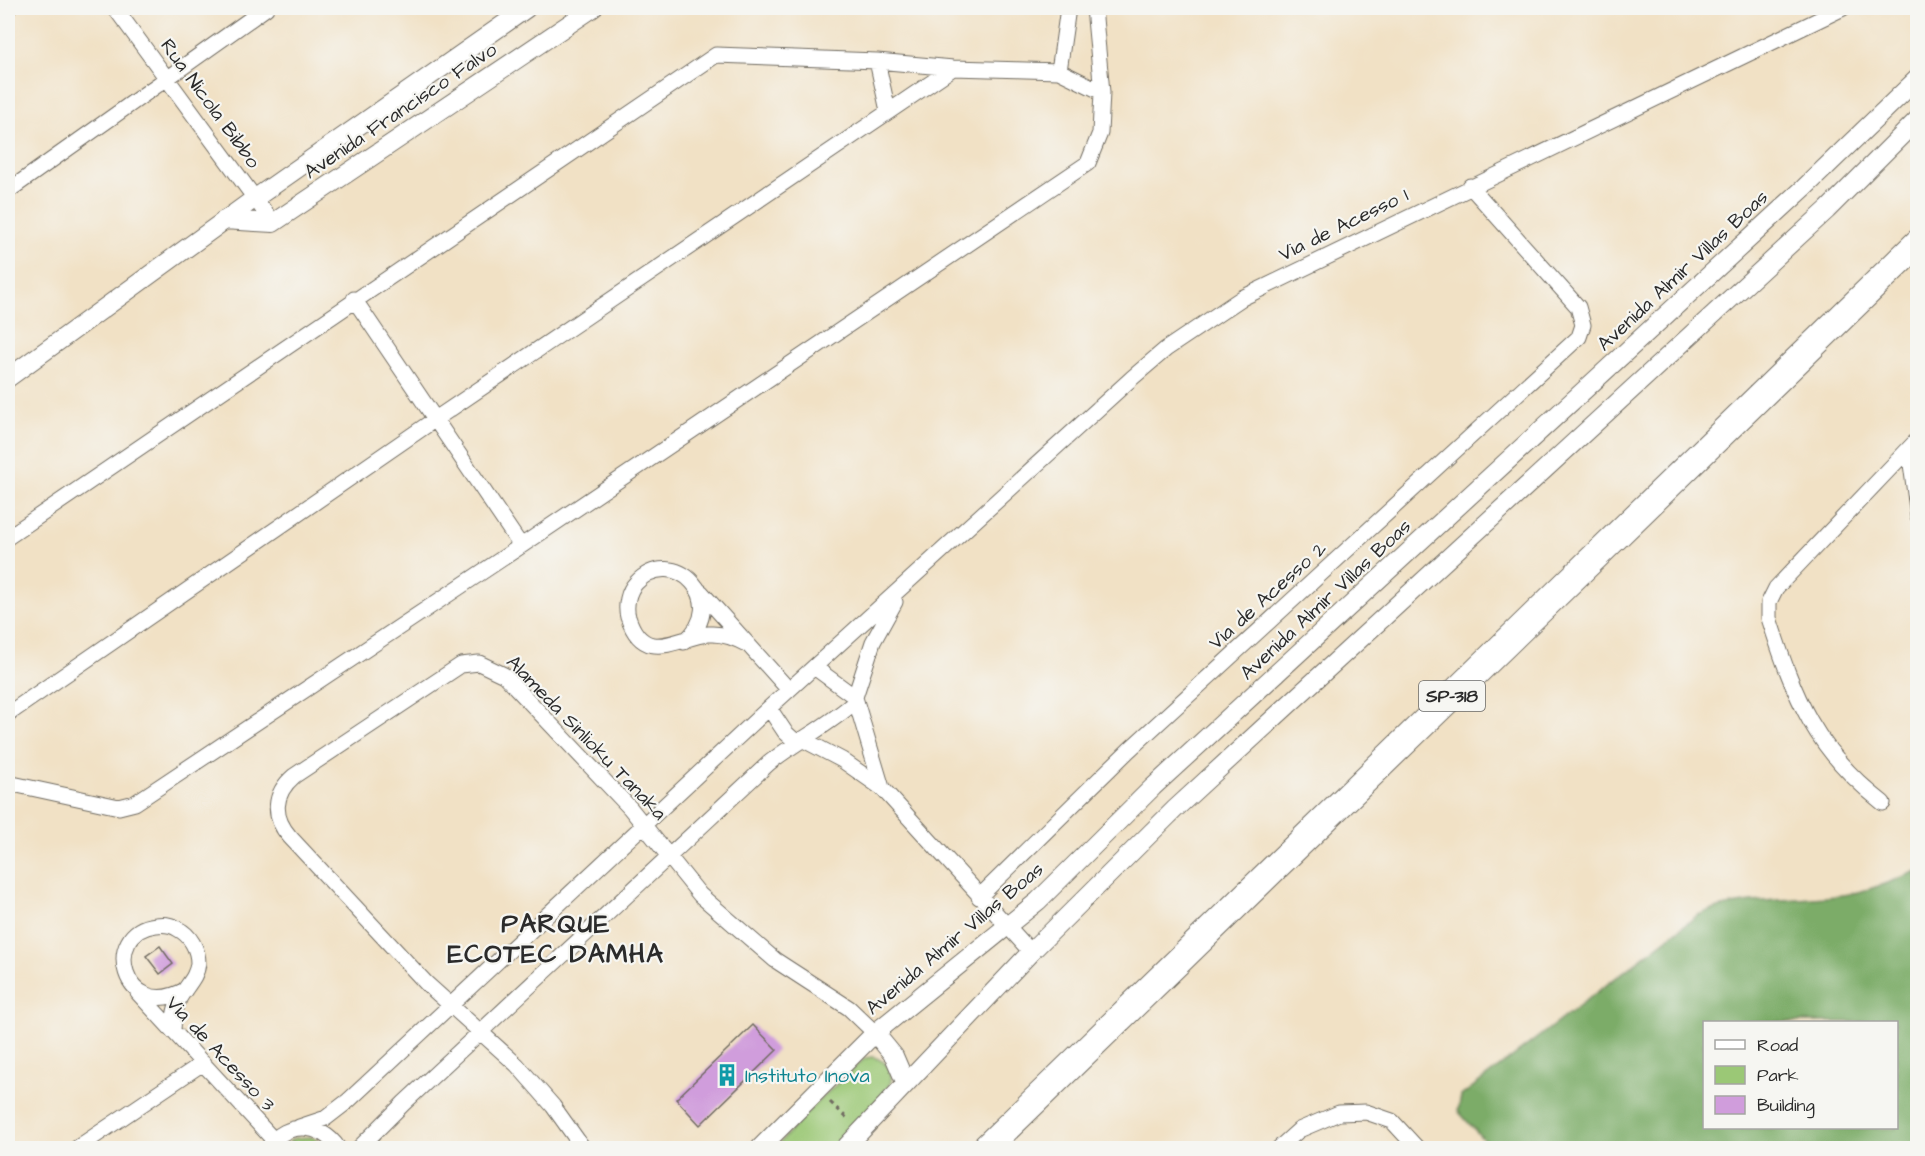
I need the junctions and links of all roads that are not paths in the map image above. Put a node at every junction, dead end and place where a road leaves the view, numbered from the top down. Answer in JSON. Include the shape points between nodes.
{"nodes":[{"id":1,"x":115,"y":8,"type":"edge"},
{"id":2,"x":266,"y":8,"type":"edge"},
{"id":3,"x":527,"y":8,"type":"edge"},
{"id":4,"x":593,"y":8,"type":"edge"},
{"id":5,"x":1068,"y":8,"type":"edge"},
{"id":6,"x":1094,"y":8,"type":"edge"},
{"id":7,"x":1843,"y":8,"type":"edge"},
{"id":8,"x":877,"y":61,"type":"junction"},
{"id":9,"x":953,"y":68,"type":"junction"},
{"id":10,"x":1059,"y":71,"type":"junction"},
{"id":11,"x":166,"y":77,"type":"junction"},
{"id":12,"x":1917,"y":78,"type":"edge"},
{"id":13,"x":1102,"y":92,"type":"junction"},
{"id":14,"x":888,"y":111,"type":"junction"},
{"id":15,"x":1917,"y":119,"type":"edge"},
{"id":16,"x":1470,"y":186,"type":"junction"},
{"id":17,"x":8,"y":191,"type":"edge"},
{"id":18,"x":254,"y":199,"type":"junction"},
{"id":19,"x":224,"y":220,"type":"junction"},
{"id":20,"x":273,"y":223,"type":"junction"},
{"id":21,"x":1917,"y":243,"type":"edge"},
{"id":22,"x":1917,"y":265,"type":"edge"},
{"id":23,"x":354,"y":299,"type":"junction"},
{"id":24,"x":8,"y":378,"type":"edge"},
{"id":25,"x":437,"y":418,"type":"junction"},
{"id":26,"x":1913,"y":444,"type":"edge"},
{"id":27,"x":1917,"y":516,"type":"edge"},
{"id":28,"x":8,"y":537,"type":"edge"},
{"id":29,"x":521,"y":546,"type":"junction"},
{"id":30,"x":922,"y":570,"type":"junction"},
{"id":31,"x":699,"y":590,"type":"junction"},
{"id":32,"x":684,"y":642,"type":"junction"},
{"id":33,"x":748,"y":645,"type":"junction"},
{"id":34,"x":814,"y":667,"type":"junction"},
{"id":35,"x":789,"y":690,"type":"junction"},
{"id":36,"x":855,"y":699,"type":"junction"},
{"id":37,"x":769,"y":708,"type":"junction"},
{"id":38,"x":8,"y":714,"type":"edge"},
{"id":39,"x":799,"y":740,"type":"junction"},
{"id":40,"x":8,"y":783,"type":"edge"},
{"id":41,"x":882,"y":788,"type":"junction"},
{"id":42,"x":1883,"y":803,"type":"dead end"},
{"id":43,"x":643,"y":825,"type":"junction"},
{"id":44,"x":669,"y":856,"type":"junction"},
{"id":45,"x":979,"y":897,"type":"junction"},
{"id":46,"x":1007,"y":928,"type":"junction"},
{"id":47,"x":1031,"y":952,"type":"junction"},
{"id":48,"x":132,"y":986,"type":"junction"},
{"id":49,"x":185,"y":990,"type":"junction"},
{"id":50,"x":451,"y":1005,"type":"junction"},
{"id":51,"x":173,"y":1030,"type":"junction"},
{"id":52,"x":480,"y":1032,"type":"junction"},
{"id":53,"x":874,"y":1033,"type":"junction"},
{"id":54,"x":203,"y":1063,"type":"junction"},
{"id":55,"x":906,"y":1084,"type":"junction"},
{"id":56,"x":299,"y":1127,"type":"junction"},
{"id":57,"x":274,"y":1146,"type":"edge"},
{"id":58,"x":77,"y":1149,"type":"edge"},
{"id":59,"x":338,"y":1149,"type":"edge"},
{"id":60,"x":359,"y":1149,"type":"edge"},
{"id":61,"x":583,"y":1149,"type":"edge"},
{"id":62,"x":760,"y":1149,"type":"edge"},
{"id":63,"x":845,"y":1149,"type":"edge"},
{"id":64,"x":986,"y":1149,"type":"edge"},
{"id":65,"x":1009,"y":1149,"type":"edge"},
{"id":66,"x":1279,"y":1149,"type":"edge"},
{"id":67,"x":1417,"y":1149,"type":"edge"}],
"edges":[{"from":1,"to":11,"type":"street","name":"Rua Nicola Bibbo"},
{"from":2,"to":11,"type":"street"},
{"from":3,"to":18,"type":"street","name":"Avenida Francisco Falvo"},
{"from":4,"to":20,"type":"street","name":"Avenida Francisco Falvo"},
{"from":5,"to":10,"type":"street"},
{"from":6,"to":13,"type":"street"},
{"from":7,"to":16,"type":"street","name":"Via de Acesso 1"},
{"from":8,"to":9,"type":"street"},
{"from":8,"to":14,"type":"street"},
{"from":8,"to":23,"type":"street","via":[[716,55]]},
{"from":9,"to":10,"type":"street"},
{"from":9,"to":14,"type":"street"},
{"from":10,"to":13,"type":"street"},
{"from":11,"to":17,"type":"street"},
{"from":11,"to":18,"type":"street","name":"Rua Nicola Bibbo"},
{"from":12,"to":46,"type":"street","name":"Avenida Almir Villas Boas","via":[[1804,188],[1171,771]]},
{"from":13,"to":29,"type":"street","via":[[1100,133],[1088,163]]},
{"from":14,"to":25,"type":"street"},
{"from":15,"to":47,"type":"street","via":[[1827,210],[1184,801]]},
{"from":16,"to":30,"type":"street","name":"Via de Acesso 1","via":[[1242,298],[1166,349]]},
{"from":16,"to":45,"type":"street","name":"Via de Acesso 2","via":[[1578,307],[1584,325],[1574,342],[1129,750]]},
{"from":18,"to":19,"type":"street","name":"Avenida Francisco Falvo"},
{"from":18,"to":20,"type":"street","name":"Rua Nicola Bibbo"},
{"from":19,"to":20,"type":"street"},
{"from":19,"to":24,"type":"street","name":"Avenida Francisco Falvo"},
{"from":21,"to":64,"type":"highway","number":"SP-318"},
{"from":22,"to":65,"type":"highway","number":"SP-318"},
{"from":23,"to":25,"type":"street"},
{"from":23,"to":28,"type":"street"},
{"from":25,"to":29,"type":"street"},
{"from":25,"to":38,"type":"street"},
{"from":26,"to":27,"type":"street"},
{"from":26,"to":42,"type":"street","via":[[1776,588],[1768,608],[1790,680],[1816,733],[1857,783]]},
{"from":29,"to":40,"type":"street","via":[[135,803],[119,807]]},
{"from":30,"to":34,"type":"street"},
{"from":30,"to":36,"type":"street","via":[[886,615]]},
{"from":31,"to":32,"type":"street","via":[[702,619]]},
{"from":31,"to":32,"type":"street","via":[[682,574],[661,570],[646,574],[628,597],[631,626],[641,638],[662,646]]},
{"from":31,"to":33,"type":"street"},
{"from":32,"to":33,"type":"street","via":[[696,636],[723,635]]},
{"from":33,"to":35,"type":"street"},
{"from":34,"to":35,"type":"street"},
{"from":34,"to":36,"type":"street"},
{"from":35,"to":37,"type":"street"},
{"from":36,"to":39,"type":"street","via":[[840,715]]},
{"from":36,"to":41,"type":"street"},
{"from":37,"to":39,"type":"street","via":[[781,727]]},
{"from":37,"to":43,"type":"street"},
{"from":39,"to":41,"type":"street","via":[[842,760]]},
{"from":39,"to":44,"type":"street"},
{"from":41,"to":45,"type":"street"},
{"from":43,"to":44,"type":"street","name":"Alameda Sinlioku Tanaka"},
{"from":43,"to":50,"type":"street"},
{"from":43,"to":50,"type":"street","name":"Alameda Sinlioku Tanaka","via":[[504,675],[479,663],[453,669],[285,783],[277,805],[283,828]]},
{"from":44,"to":52,"type":"street"},
{"from":44,"to":53,"type":"street","name":"Alameda Sinlioku Tanaka","via":[[700,895],[775,960],[849,1008]]},
{"from":45,"to":46,"type":"street"},
{"from":46,"to":47,"type":"street"},
{"from":46,"to":53,"type":"street","name":"Avenida Almir Villas Boas"},
{"from":47,"to":55,"type":"street"},
{"from":48,"to":49,"type":"street","via":[[144,995],[158,998],[172,997]]},
{"from":48,"to":49,"type":"street","via":[[123,958],[127,944],[136,933],[163,924],[183,933],[196,950],[198,964]]},
{"from":48,"to":51,"type":"street","name":"Via de Acesso 3"},
{"from":49,"to":51,"type":"street","via":[[176,1009]]},
{"from":50,"to":52,"type":"street","name":"Alameda Sinlioku Tanaka"},
{"from":50,"to":56,"type":"street","via":[[338,1110]]},
{"from":51,"to":54,"type":"street","name":"Via de Acesso 3"},
{"from":52,"to":60,"type":"street"},
{"from":52,"to":61,"type":"street","name":"Alameda Sinlioku Tanaka","via":[[517,1065]]},
{"from":53,"to":55,"type":"street","via":[[894,1056]]},
{"from":53,"to":62,"type":"street","name":"Avenida Almir Villas Boas"},
{"from":54,"to":57,"type":"street","name":"Via de Acesso 3"},
{"from":54,"to":58,"type":"street"},
{"from":55,"to":63,"type":"street"},
{"from":56,"to":57,"type":"street","via":[[285,1131]]},
{"from":56,"to":59,"type":"street","via":[[314,1128],[327,1135]]},
{"from":66,"to":67,"type":"street","via":[[1299,1130],[1339,1113],[1366,1112],[1392,1121]]}]}
